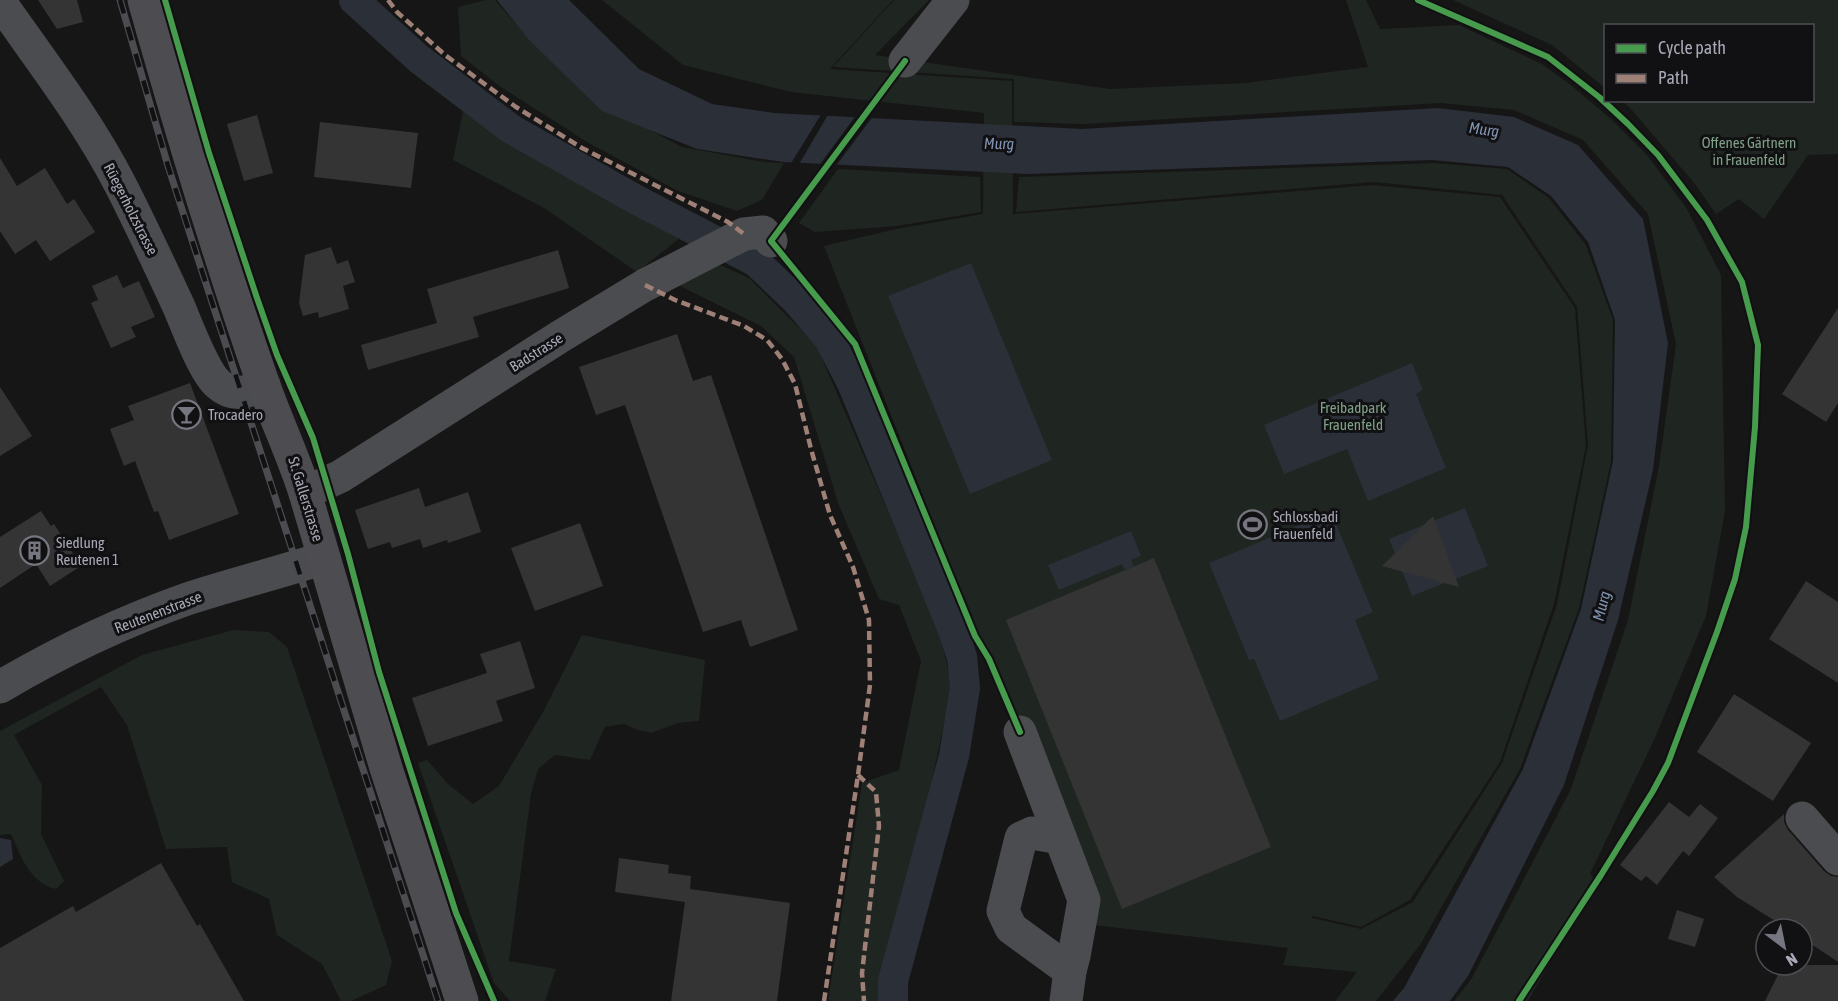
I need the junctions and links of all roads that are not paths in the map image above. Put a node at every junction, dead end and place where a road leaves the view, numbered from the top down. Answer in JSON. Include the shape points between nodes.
{"nodes":[{"id":1,"x":144,"y":0,"type":"edge"},
{"id":2,"x":953,"y":0,"type":"edge"},
{"id":3,"x":0,"y":2,"type":"edge"},
{"id":4,"x":905,"y":61,"type":"dead end"},
{"id":5,"x":771,"y":241,"type":"dead end"},
{"id":6,"x":264,"y":385,"type":"junction"},
{"id":7,"x":305,"y":493,"type":"junction"},
{"id":8,"x":324,"y":558,"type":"junction"},
{"id":9,"x":0,"y":687,"type":"edge"},
{"id":10,"x":1020,"y":732,"type":"dead end"},
{"id":11,"x":1802,"y":818,"type":"dead end"},
{"id":12,"x":1060,"y":838,"type":"junction"},
{"id":13,"x":1838,"y":859,"type":"edge"},
{"id":14,"x":1068,"y":986,"type":"edge"},
{"id":15,"x":462,"y":1001,"type":"edge"}],
"edges":[{"from":1,"to":6,"type":"main road","name":"St. Gallerstrasse","via":[[181,130]]},
{"from":2,"to":4,"type":"street"},
{"from":3,"to":6,"type":"street","name":"Rüegerholzstrasse","via":[[75,108],[119,181],[216,383],[242,393]]},
{"from":5,"to":7,"type":"street","name":"Badstrasse","via":[[764,232],[744,234],[645,285],[341,476]]},
{"from":6,"to":7,"type":"main road","name":"St. Gallerstrasse"},
{"from":7,"to":8,"type":"main road","name":"St. Gallerstrasse"},
{"from":8,"to":9,"type":"street","name":"Reutenenstrasse","via":[[152,613],[62,652]]},
{"from":8,"to":15,"type":"main road","name":"St. Gallerstrasse","via":[[386,768]]},
{"from":10,"to":12,"type":"street"},
{"from":11,"to":13,"type":"street"},
{"from":12,"to":14,"type":"street","via":[[1084,900]]},
{"from":12,"to":14,"type":"street","via":[[1032,833],[1021,838],[1003,911],[1011,928]]}]}
